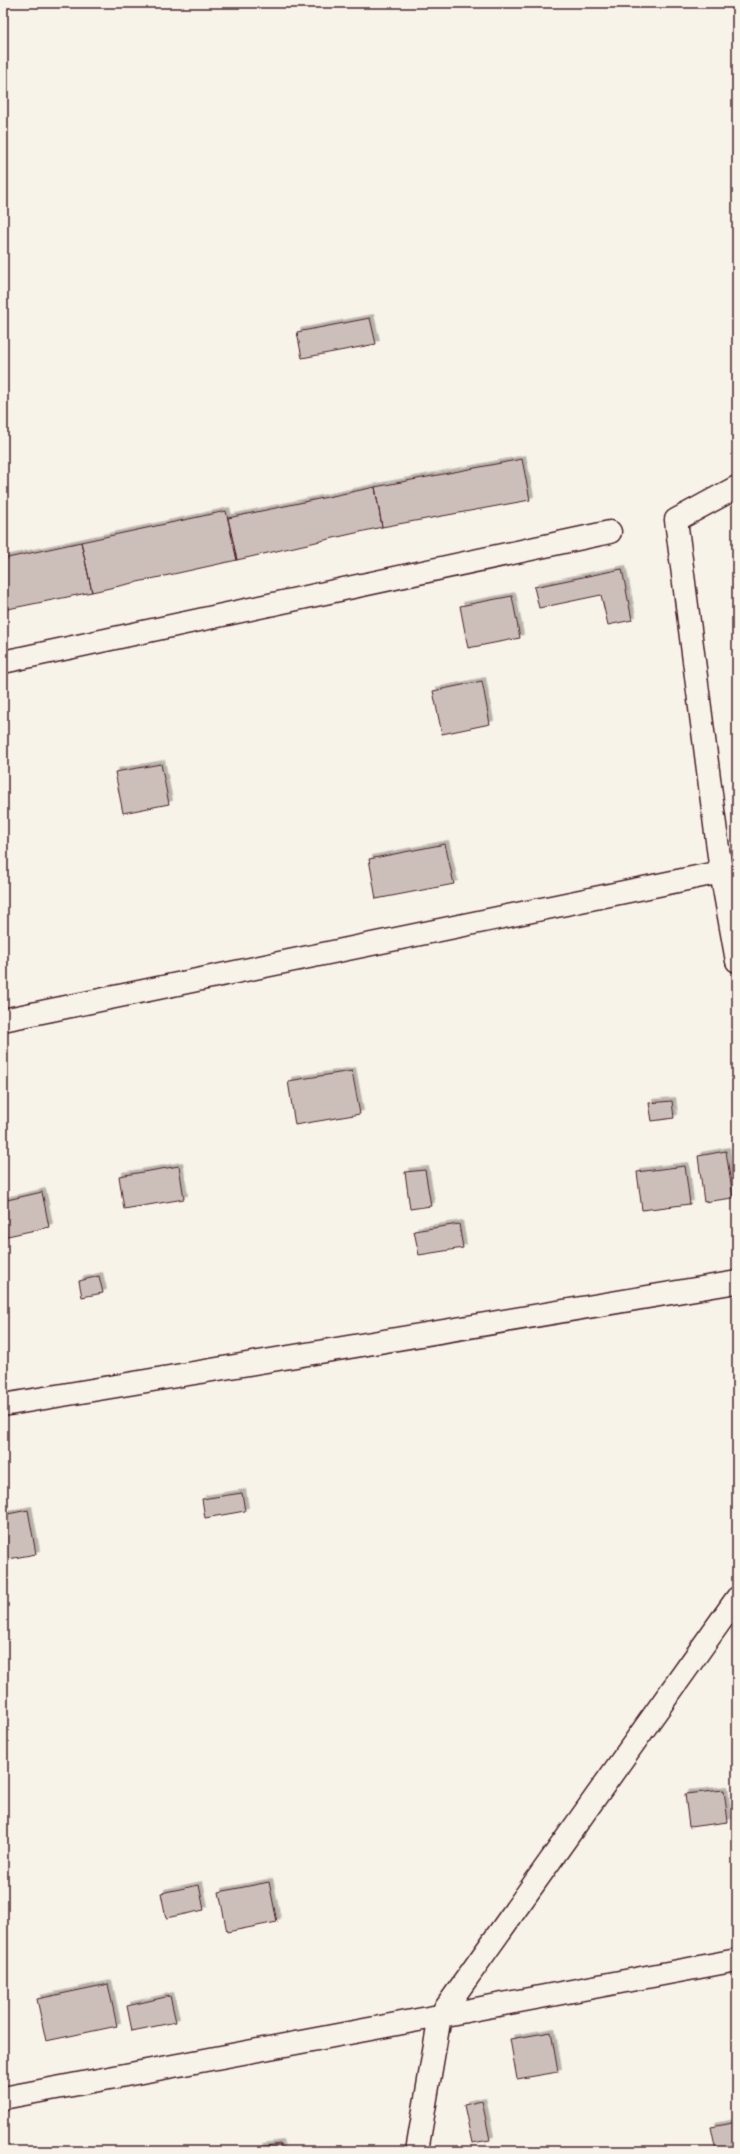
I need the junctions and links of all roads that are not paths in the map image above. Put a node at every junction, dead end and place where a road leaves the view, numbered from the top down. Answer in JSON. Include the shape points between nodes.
{"nodes":[{"id":1,"x":737,"y":487,"type":"edge"},
{"id":2,"x":610,"y":532,"type":"dead end"},
{"id":3,"x":3,"y":662,"type":"edge"},
{"id":4,"x":729,"y":873,"type":"edge"},
{"id":5,"x":737,"y":961,"type":"edge"},
{"id":6,"x":3,"y":1020,"type":"edge"},
{"id":7,"x":737,"y":1282,"type":"edge"},
{"id":8,"x":3,"y":1405,"type":"edge"},
{"id":9,"x":737,"y":1598,"type":"edge"},
{"id":10,"x":737,"y":1960,"type":"edge"},
{"id":11,"x":440,"y":2016,"type":"junction"},
{"id":12,"x":3,"y":2098,"type":"edge"},
{"id":13,"x":417,"y":2151,"type":"edge"}],
"edges":[{"from":1,"to":4,"type":"street","via":[[676,520]]},
{"from":2,"to":3,"type":"street"},
{"from":4,"to":5,"type":"street"},
{"from":4,"to":6,"type":"street"},
{"from":7,"to":8,"type":"street"},
{"from":9,"to":11,"type":"street"},
{"from":10,"to":11,"type":"street"},
{"from":11,"to":12,"type":"street"},
{"from":11,"to":13,"type":"street"}]}
